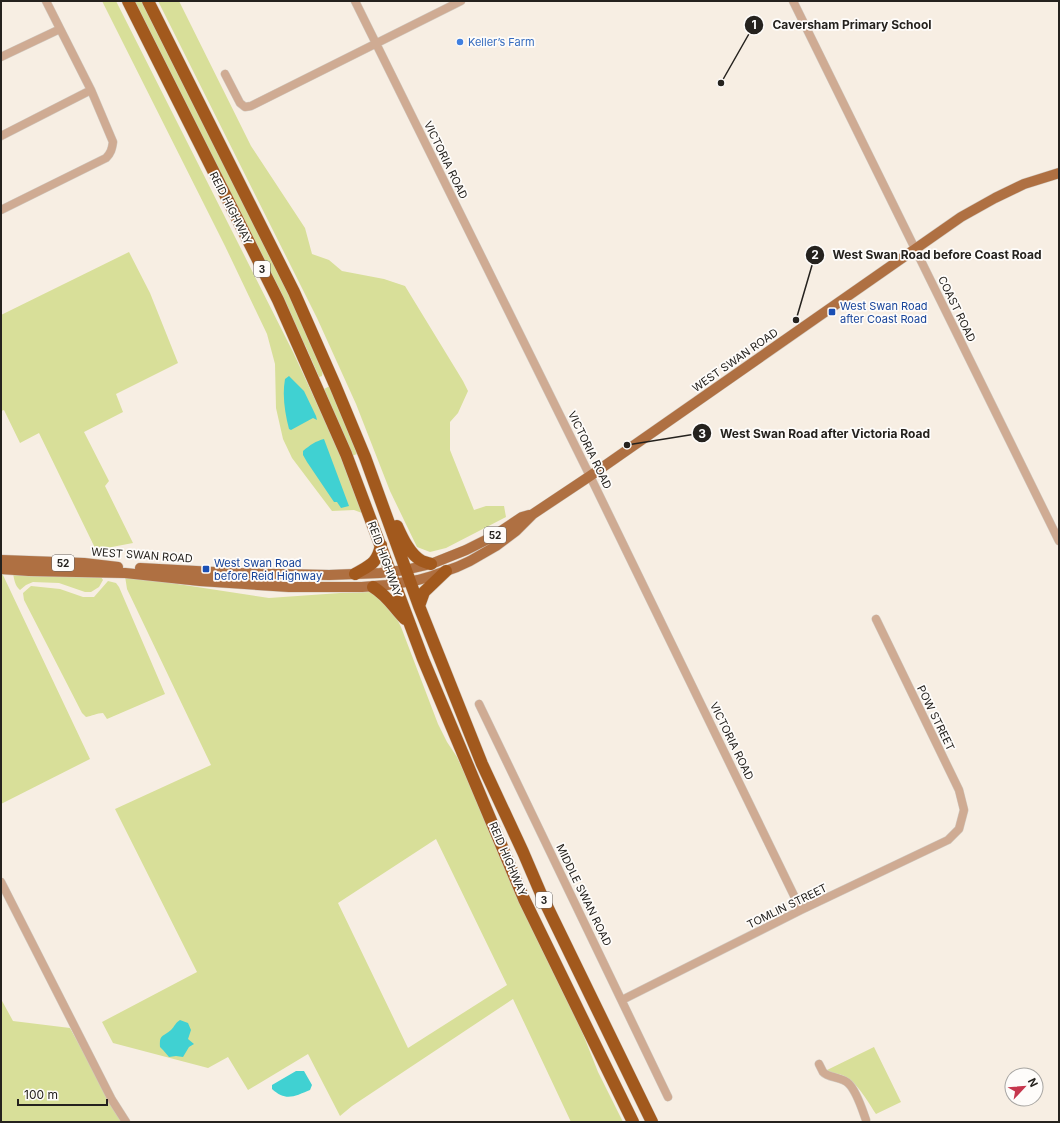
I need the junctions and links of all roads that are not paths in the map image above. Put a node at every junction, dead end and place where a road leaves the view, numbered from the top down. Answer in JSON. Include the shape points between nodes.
{"nodes":[{"id":1,"x":46,"y":1,"type":"edge"},
{"id":2,"x":128,"y":1,"type":"edge"},
{"id":3,"x":148,"y":1,"type":"edge"},
{"id":4,"x":356,"y":1,"type":"edge"},
{"id":5,"x":462,"y":1,"type":"edge"},
{"id":6,"x":793,"y":1,"type":"edge"},
{"id":7,"x":60,"y":28,"type":"junction"},
{"id":8,"x":377,"y":44,"type":"junction"},
{"id":9,"x":1,"y":57,"type":"edge"},
{"id":10,"x":225,"y":74,"type":"dead end"},
{"id":11,"x":91,"y":90,"type":"junction"},
{"id":12,"x":1,"y":136,"type":"edge"},
{"id":13,"x":1059,"y":173,"type":"edge"},
{"id":14,"x":1,"y":210,"type":"edge"},
{"id":15,"x":915,"y":249,"type":"junction"},
{"id":16,"x":590,"y":476,"type":"junction"},
{"id":17,"x":385,"y":514,"type":"junction"},
{"id":18,"x":533,"y":514,"type":"junction"},
{"id":19,"x":1059,"y":541,"type":"edge"},
{"id":20,"x":380,"y":545,"type":"junction"},
{"id":21,"x":1,"y":560,"type":"edge"},
{"id":22,"x":431,"y":564,"type":"junction"},
{"id":23,"x":1,"y":569,"type":"edge"},
{"id":24,"x":446,"y":571,"type":"junction"},
{"id":25,"x":390,"y":572,"type":"junction"},
{"id":26,"x":355,"y":574,"type":"junction"},
{"id":27,"x":408,"y":576,"type":"junction"},
{"id":28,"x":395,"y":584,"type":"junction"},
{"id":29,"x":373,"y":587,"type":"junction"},
{"id":30,"x":419,"y":606,"type":"junction"},
{"id":31,"x":876,"y":619,"type":"dead end"},
{"id":32,"x":409,"y":622,"type":"junction"},
{"id":33,"x":479,"y":704,"type":"dead end"},
{"id":34,"x":959,"y":829,"type":"joint"},
{"id":35,"x":1,"y":882,"type":"edge"},
{"id":36,"x":801,"y":910,"type":"junction"},
{"id":37,"x":622,"y":1000,"type":"junction"},
{"id":38,"x":819,"y":1064,"type":"dead end"},
{"id":39,"x":668,"y":1097,"type":"dead end"},
{"id":40,"x":126,"y":1122,"type":"edge"},
{"id":41,"x":633,"y":1122,"type":"edge"},
{"id":42,"x":652,"y":1122,"type":"edge"},
{"id":43,"x":866,"y":1122,"type":"edge"}],
"edges":[{"from":1,"to":7,"type":"street"},
{"from":2,"to":20,"type":"highway","name":"REID HIGHWAY","number":"3","via":[[278,300],[346,454]]},
{"from":3,"to":17,"type":"highway","name":"REID HIGHWAY","number":"3","via":[[294,292],[338,392]]},
{"from":4,"to":8,"type":"street","name":"VICTORIA ROAD"},
{"from":5,"to":8,"type":"street"},
{"from":6,"to":15,"type":"street","name":"COAST ROAD"},
{"from":7,"to":9,"type":"street"},
{"from":7,"to":11,"type":"street"},
{"from":8,"to":10,"type":"street","via":[[251,106],[245,107],[240,103]]},
{"from":8,"to":16,"type":"street","name":"VICTORIA ROAD"},
{"from":11,"to":12,"type":"street"},
{"from":11,"to":14,"type":"street","via":[[113,142],[110,154]]},
{"from":13,"to":15,"type":"main road","name":"WEST SWAN ROAD","number":"52","via":[[1024,184],[995,198],[961,217]]},
{"from":15,"to":16,"type":"main road","name":"WEST SWAN ROAD","number":"52"},
{"from":15,"to":19,"type":"street","name":"COAST ROAD"},
{"from":16,"to":18,"type":"main road","name":"WEST SWAN ROAD","number":"52"},
{"from":16,"to":36,"type":"street","name":"VICTORIA ROAD"},
{"from":17,"to":22,"type":"highway","via":[[396,525],[413,554],[423,562]]},
{"from":17,"to":27,"type":"highway","name":"REID HIGHWAY","number":"3"},
{"from":18,"to":22,"type":"main road","name":"WEST SWAN ROAD","number":"52","via":[[522,517],[466,550]]},
{"from":18,"to":24,"type":"main road","name":"WEST SWAN ROAD","number":"52","via":[[496,546]]},
{"from":20,"to":25,"type":"highway","name":"REID HIGHWAY","number":"3"},
{"from":20,"to":26,"type":"highway","via":[[379,555],[374,562]]},
{"from":21,"to":26,"type":"main road","name":"WEST SWAN ROAD","number":"52","via":[[232,573]]},
{"from":22,"to":27,"type":"main road","name":"WEST SWAN ROAD","number":"52"},
{"from":23,"to":29,"type":"main road","name":"WEST SWAN ROAD","number":"52","via":[[125,573],[289,587]]},
{"from":24,"to":27,"type":"main road","name":"WEST SWAN ROAD","number":"52","via":[[421,579]]},
{"from":24,"to":30,"type":"highway","via":[[424,592]]},
{"from":25,"to":26,"type":"main road","name":"WEST SWAN ROAD","number":"52"},
{"from":25,"to":27,"type":"main road","name":"WEST SWAN ROAD","number":"52"},
{"from":25,"to":28,"type":"highway","name":"REID HIGHWAY","number":"3"},
{"from":27,"to":28,"type":"main road","name":"WEST SWAN ROAD","number":"52"},
{"from":27,"to":30,"type":"highway","name":"REID HIGHWAY","number":"3"},
{"from":28,"to":29,"type":"main road","name":"WEST SWAN ROAD","number":"52"},
{"from":28,"to":32,"type":"highway","name":"REID HIGHWAY","number":"3"},
{"from":29,"to":32,"type":"highway"},
{"from":30,"to":42,"type":"highway","name":"REID HIGHWAY","number":"3","via":[[482,764],[540,894]]},
{"from":31,"to":34,"type":"street","name":"POW STREET","via":[[959,790],[964,810]]},
{"from":32,"to":41,"type":"highway","name":"REID HIGHWAY","number":"3","via":[[524,899]]},
{"from":33,"to":37,"type":"street","name":"MIDDLE SWAN ROAD"},
{"from":34,"to":36,"type":"street","name":"TOMLIN STREET","via":[[948,840]]},
{"from":35,"to":40,"type":"street","via":[[112,1100]]},
{"from":36,"to":37,"type":"street","name":"TOMLIN STREET"},
{"from":37,"to":39,"type":"street","name":"MIDDLE SWAN ROAD"},
{"from":38,"to":43,"type":"street","via":[[827,1076],[849,1084]]}]}
